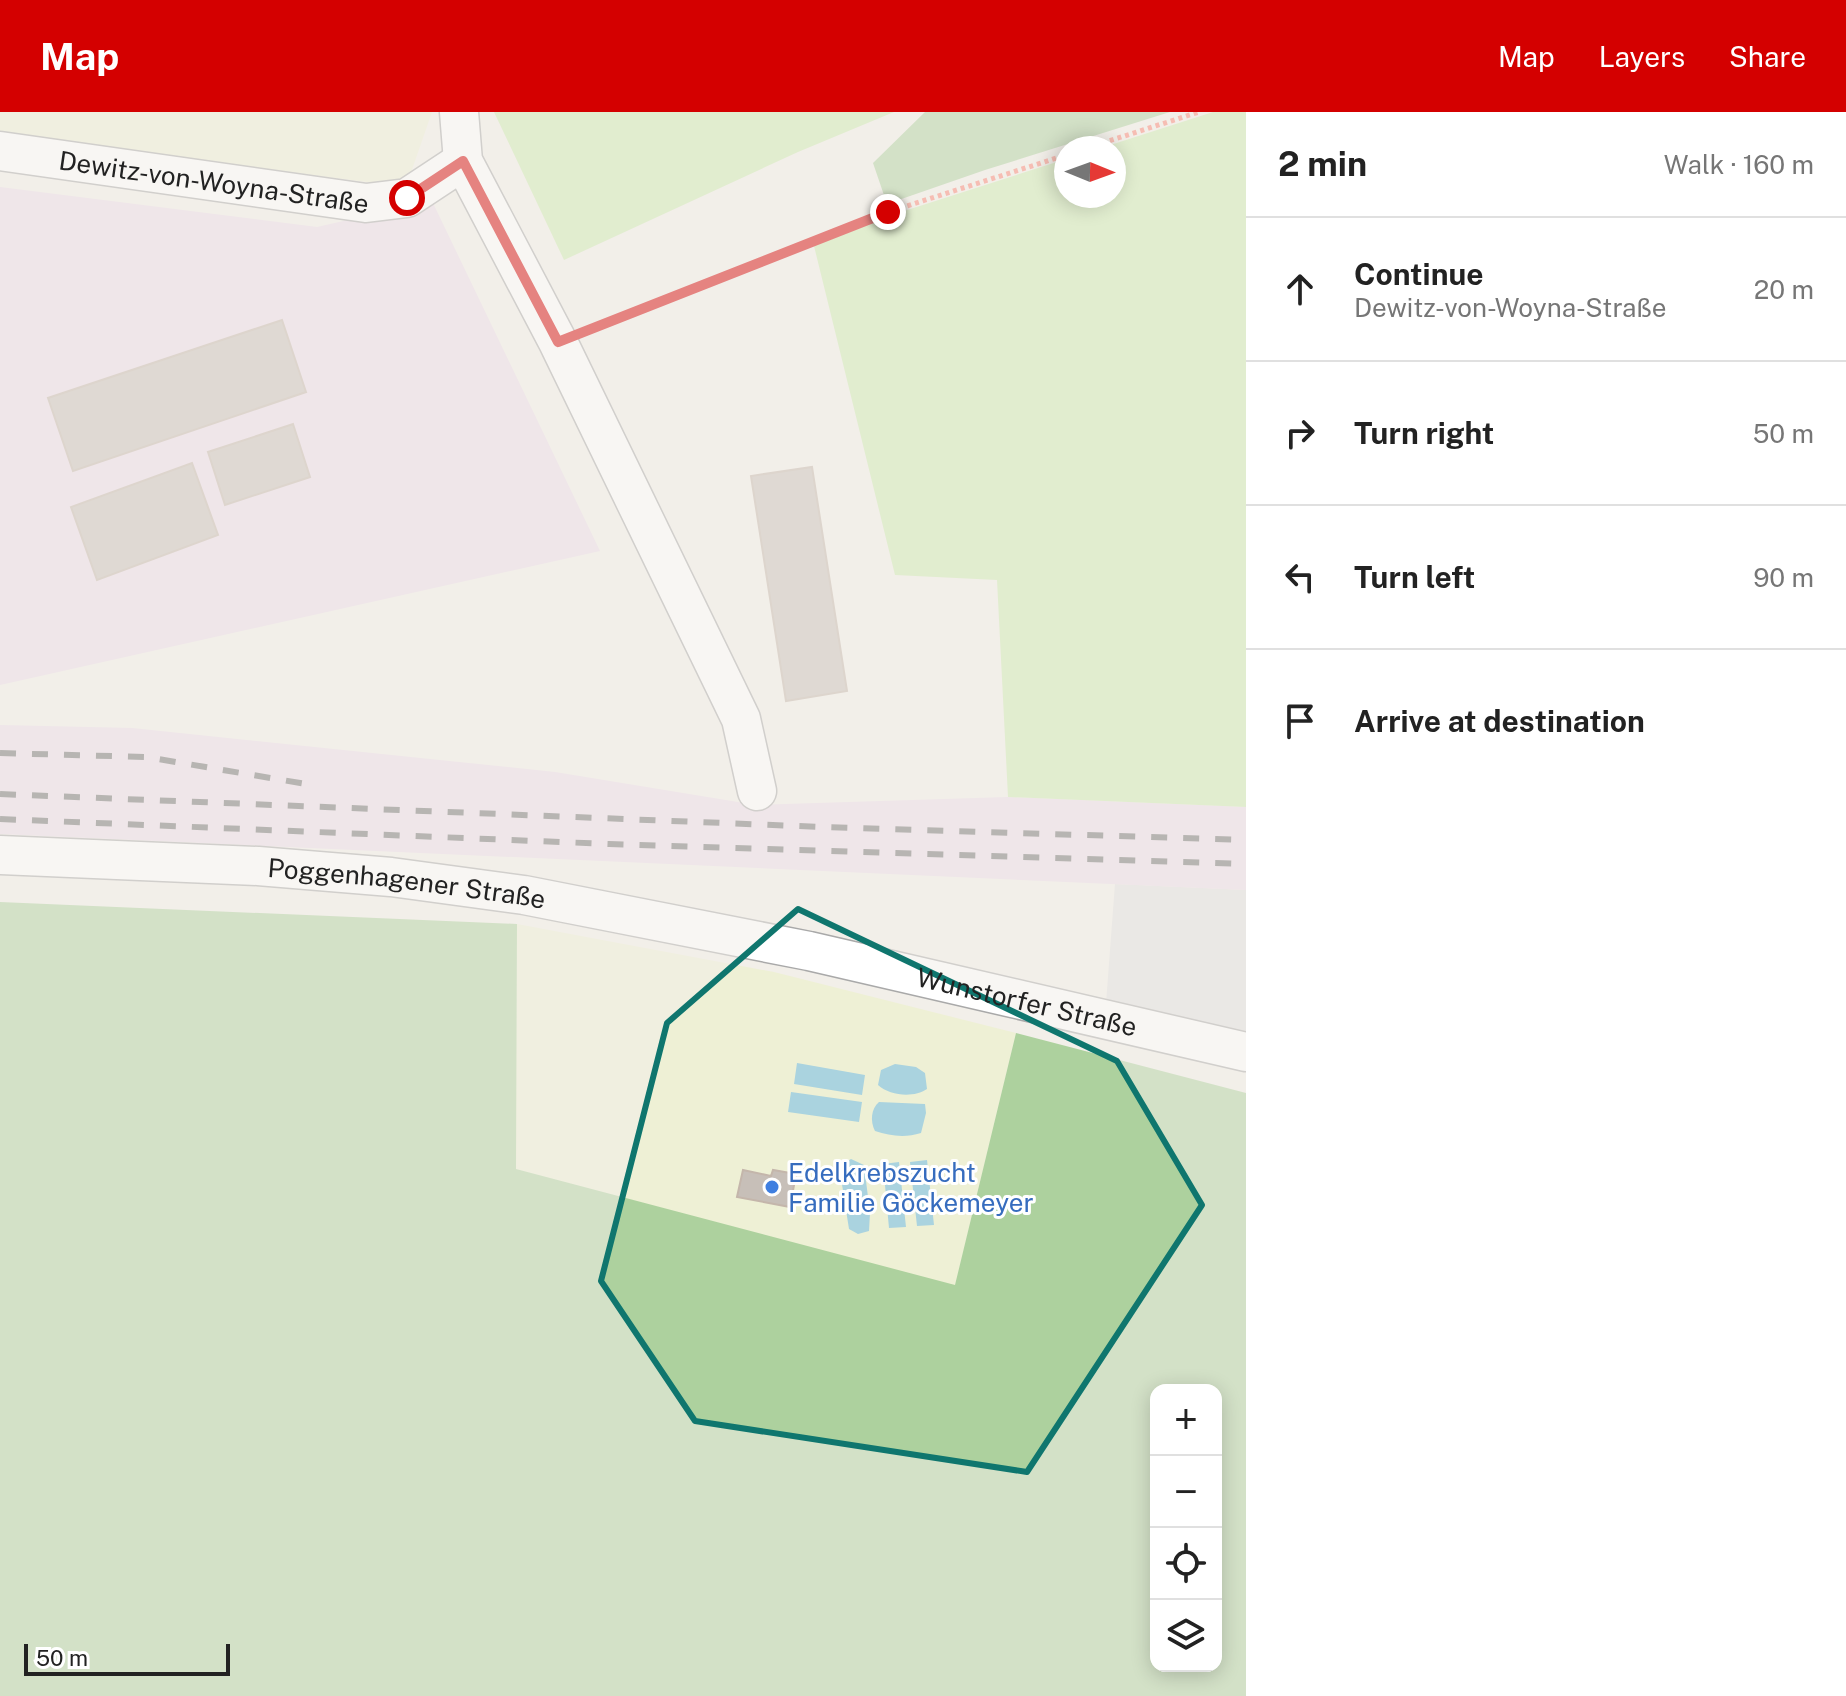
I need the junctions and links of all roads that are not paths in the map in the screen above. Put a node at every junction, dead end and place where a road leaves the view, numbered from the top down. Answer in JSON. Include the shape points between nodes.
{"nodes":[{"id":1,"x":459,"y":112,"type":"edge"},
{"id":2,"x":0,"y":151,"type":"edge"},
{"id":3,"x":463,"y":161,"type":"junction"},
{"id":4,"x":757,"y":791,"type":"dead end"},
{"id":5,"x":0,"y":855,"type":"edge"},
{"id":6,"x":809,"y":951,"type":"joint"},
{"id":7,"x":1246,"y":1052,"type":"edge"}],
"edges":[{"from":1,"to":3,"type":"street"},
{"from":2,"to":3,"type":"street","name":"Dewitz-von-Woyna-Straße","via":[[366,203],[407,198]]},
{"from":3,"to":4,"type":"street","via":[[558,342],[741,719]]},
{"from":5,"to":6,"type":"street","name":"Poggenhagener Straße","via":[[391,877],[524,895]]},
{"from":6,"to":7,"type":"street","name":"Wunstorfer Straße"}]}
